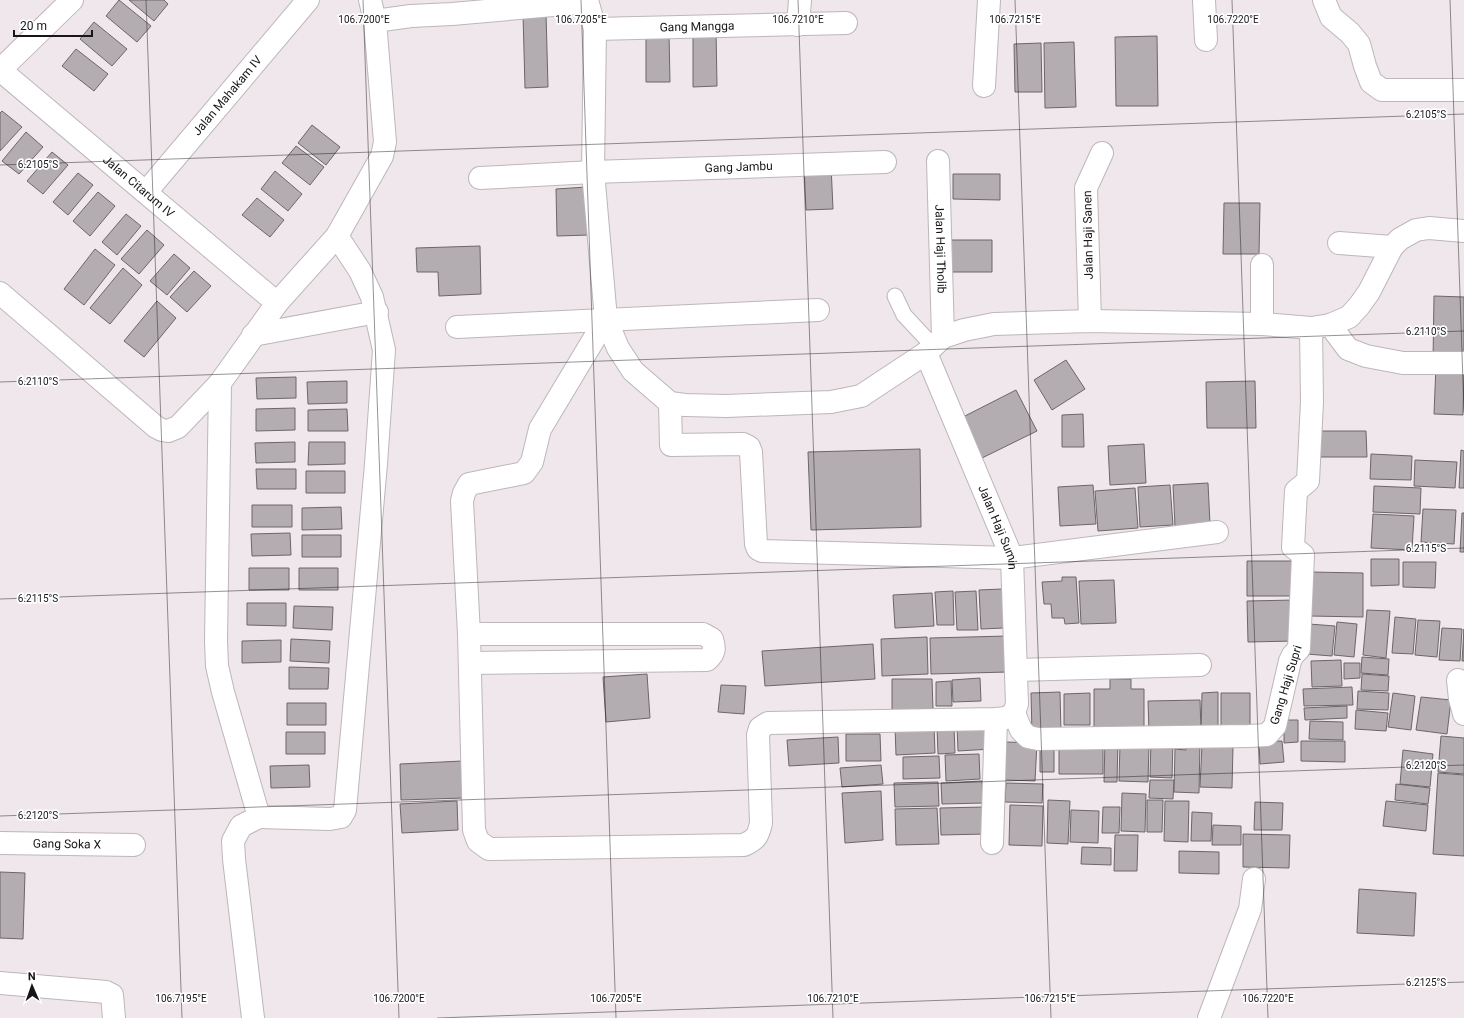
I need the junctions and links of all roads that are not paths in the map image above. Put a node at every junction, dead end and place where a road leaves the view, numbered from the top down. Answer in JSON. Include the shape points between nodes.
{"nodes":[{"id":1,"x":72,"y":0,"type":"edge"},
{"id":2,"x":308,"y":0,"type":"edge"},
{"id":3,"x":370,"y":0,"type":"edge"},
{"id":4,"x":800,"y":0,"type":"edge"},
{"id":5,"x":989,"y":0,"type":"edge"},
{"id":6,"x":1204,"y":0,"type":"edge"},
{"id":7,"x":1324,"y":0,"type":"edge"},
{"id":8,"x":587,"y":1,"type":"edge"},
{"id":9,"x":375,"y":21,"type":"junction"},
{"id":10,"x":846,"y":23,"type":"dead end"},
{"id":11,"x":798,"y":25,"type":"junction"},
{"id":12,"x":595,"y":29,"type":"junction"},
{"id":13,"x":1206,"y":40,"type":"dead end"},
{"id":14,"x":0,"y":70,"type":"edge"},
{"id":15,"x":984,"y":86,"type":"dead end"},
{"id":16,"x":1464,"y":90,"type":"edge"},
{"id":17,"x":1102,"y":152,"type":"dead end"},
{"id":18,"x":938,"y":161,"type":"dead end"},
{"id":19,"x":885,"y":162,"type":"dead end"},
{"id":20,"x":593,"y":172,"type":"junction"},
{"id":21,"x":480,"y":178,"type":"dead end"},
{"id":22,"x":146,"y":192,"type":"junction"},
{"id":23,"x":1464,"y":231,"type":"edge"},
{"id":24,"x":337,"y":236,"type":"junction"},
{"id":25,"x":1339,"y":243,"type":"dead end"},
{"id":26,"x":1392,"y":248,"type":"junction"},
{"id":27,"x":1262,"y":265,"type":"dead end"},
{"id":28,"x":0,"y":293,"type":"edge"},
{"id":29,"x":895,"y":296,"type":"dead end"},
{"id":30,"x":277,"y":303,"type":"junction"},
{"id":31,"x":818,"y":310,"type":"dead end"},
{"id":32,"x":376,"y":312,"type":"junction"},
{"id":33,"x":606,"y":319,"type":"junction"},
{"id":34,"x":1090,"y":321,"type":"junction"},
{"id":35,"x":1262,"y":324,"type":"junction"},
{"id":36,"x":1321,"y":326,"type":"junction"},
{"id":37,"x":457,"y":327,"type":"dead end"},
{"id":38,"x":253,"y":336,"type":"junction"},
{"id":39,"x":934,"y":345,"type":"junction"},
{"id":40,"x":1464,"y":363,"type":"edge"},
{"id":41,"x":220,"y":384,"type":"junction"},
{"id":42,"x":670,"y":403,"type":"junction"},
{"id":43,"x":1217,"y":532,"type":"dead end"},
{"id":44,"x":1012,"y":558,"type":"junction"},
{"id":45,"x":469,"y":634,"type":"junction"},
{"id":46,"x":470,"y":663,"type":"junction"},
{"id":47,"x":1200,"y":665,"type":"dead end"},
{"id":48,"x":1016,"y":670,"type":"junction"},
{"id":49,"x":1458,"y":680,"type":"dead end"},
{"id":50,"x":1464,"y":714,"type":"edge"},
{"id":51,"x":1005,"y":716,"type":"junction"},
{"id":52,"x":259,"y":817,"type":"junction"},
{"id":53,"x":992,"y":843,"type":"dead end"},
{"id":54,"x":0,"y":844,"type":"edge"},
{"id":55,"x":134,"y":844,"type":"dead end"},
{"id":56,"x":1254,"y":879,"type":"dead end"},
{"id":57,"x":0,"y":983,"type":"edge"},
{"id":58,"x":114,"y":1018,"type":"edge"},
{"id":59,"x":253,"y":1018,"type":"edge"},
{"id":60,"x":1209,"y":1018,"type":"edge"}],
"edges":[{"from":1,"to":14,"type":"street"},
{"from":2,"to":22,"type":"street","name":"Jalan Mahakam IV"},
{"from":3,"to":9,"type":"street"},
{"from":4,"to":11,"type":"street"},
{"from":5,"to":15,"type":"street"},
{"from":6,"to":13,"type":"street"},
{"from":7,"to":16,"type":"street","via":[[1331,17],[1359,44],[1371,82],[1382,90]]},
{"from":8,"to":9,"type":"street"},
{"from":8,"to":12,"type":"street"},
{"from":9,"to":24,"type":"street","via":[[385,142],[382,156],[374,172]]},
{"from":10,"to":11,"type":"street","name":"Gang Mangga"},
{"from":11,"to":12,"type":"street","name":"Gang Mangga"},
{"from":12,"to":20,"type":"street"},
{"from":14,"to":22,"type":"street","name":"Jalan Citarum IV"},
{"from":17,"to":34,"type":"street","name":"Jalan Haji Sanen","via":[[1086,188]]},
{"from":18,"to":39,"type":"street","name":"Jalan Haji Tholib"},
{"from":19,"to":20,"type":"street","name":"Gang Jambu"},
{"from":20,"to":21,"type":"street","name":"Gang Jambu"},
{"from":20,"to":33,"type":"street"},
{"from":22,"to":30,"type":"street","name":"Jalan Citarum IV"},
{"from":23,"to":26,"type":"street","via":[[1429,228],[1416,230],[1400,238]]},
{"from":24,"to":30,"type":"street"},
{"from":24,"to":32,"type":"street","via":[[360,271]]},
{"from":25,"to":26,"type":"street"},
{"from":26,"to":36,"type":"street","via":[[1369,292],[1349,317]]},
{"from":27,"to":35,"type":"street"},
{"from":28,"to":41,"type":"street","via":[[162,430],[173,430],[178,427]]},
{"from":29,"to":39,"type":"lane","via":[[904,315]]},
{"from":30,"to":38,"type":"street"},
{"from":31,"to":33,"type":"street"},
{"from":32,"to":38,"type":"street"},
{"from":32,"to":52,"type":"street","via":[[384,350],[345,810],[341,817],[330,819]]},
{"from":33,"to":37,"type":"street"},
{"from":33,"to":42,"type":"street","via":[[618,348],[633,371]]},
{"from":33,"to":45,"type":"street","via":[[540,429],[532,462],[524,473],[469,484],[464,493],[462,501]]},
{"from":34,"to":35,"type":"street"},
{"from":34,"to":39,"type":"street","via":[[994,324],[964,330]]},
{"from":35,"to":36,"type":"street"},
{"from":36,"to":40,"type":"street","via":[[1348,349],[1366,356],[1403,363]]},
{"from":36,"to":51,"type":"street","name":"Gang Haji Supri","via":[[1312,402],[1308,480],[1296,491],[1293,548],[1304,555],[1298,649],[1290,661],[1275,726],[1267,735],[1255,736],[1038,739],[1028,737]]},
{"from":38,"to":41,"type":"street"},
{"from":39,"to":42,"type":"street","via":[[861,396],[831,402],[726,406]]},
{"from":39,"to":44,"type":"street","name":"Jalan Haji Sumin"},
{"from":41,"to":52,"type":"street","via":[[217,666]]},
{"from":42,"to":44,"type":"street","via":[[671,445],[744,444],[749,447],[756,544],[762,551]]},
{"from":43,"to":44,"type":"street"},
{"from":44,"to":48,"type":"street","name":"Jalan Haji Sumin"},
{"from":45,"to":46,"type":"street"},
{"from":45,"to":46,"type":"street","via":[[703,634],[712,639],[714,648],[712,656],[707,660]]},
{"from":46,"to":51,"type":"street","via":[[474,830],[478,841],[489,849],[744,844],[755,839],[761,823],[758,736],[760,728],[768,723]]},
{"from":47,"to":48,"type":"street"},
{"from":48,"to":51,"type":"street","name":"Jalan Haji Sumin","via":[[1017,704]]},
{"from":49,"to":50,"type":"street"},
{"from":51,"to":53,"type":"street","name":"Jalan Haji Sumin"},
{"from":52,"to":59,"type":"street","via":[[241,826],[233,842]]},
{"from":54,"to":55,"type":"street","name":"Gang Soka X"},
{"from":56,"to":60,"type":"street","via":[[1250,909]]},
{"from":57,"to":58,"type":"street","via":[[106,992],[112,995]]}]}
